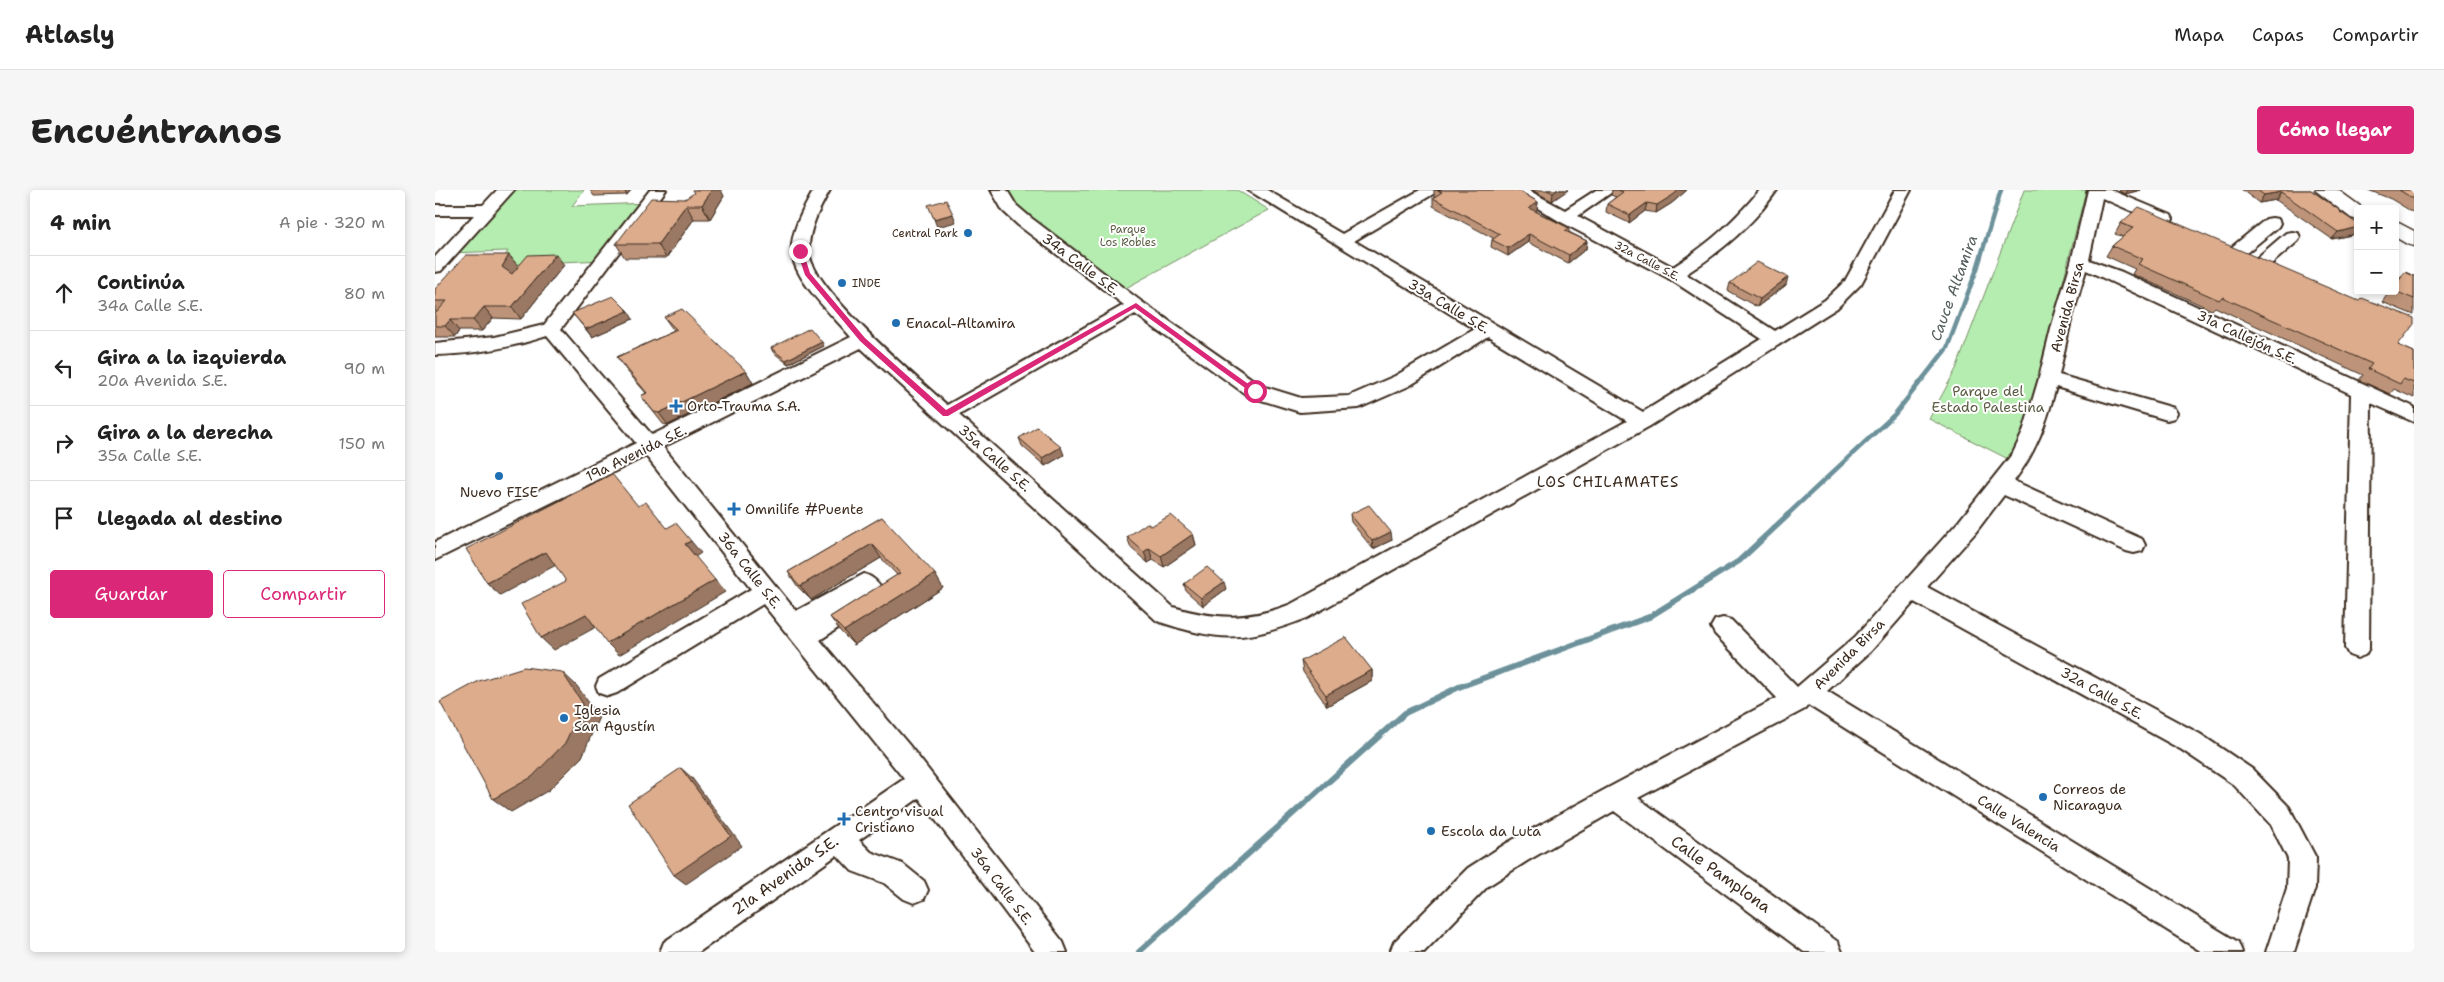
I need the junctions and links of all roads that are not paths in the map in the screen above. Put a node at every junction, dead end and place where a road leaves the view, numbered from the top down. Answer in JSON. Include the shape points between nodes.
{"nodes":[{"id":1,"x":506,"y":190,"type":"edge"},
{"id":2,"x":822,"y":190,"type":"edge"},
{"id":3,"x":999,"y":190,"type":"edge"},
{"id":4,"x":1256,"y":190,"type":"edge"},
{"id":5,"x":1432,"y":190,"type":"edge"},
{"id":6,"x":1516,"y":190,"type":"edge"},
{"id":7,"x":1607,"y":190,"type":"edge"},
{"id":8,"x":1769,"y":190,"type":"edge"},
{"id":9,"x":1903,"y":190,"type":"edge"},
{"id":10,"x":2096,"y":190,"type":"edge"},
{"id":11,"x":2325,"y":190,"type":"edge"},
{"id":12,"x":2345,"y":190,"type":"edge"},
{"id":13,"x":661,"y":198,"type":"edge"},
{"id":14,"x":2366,"y":205,"type":"edge"},
{"id":15,"x":435,"y":210,"type":"edge"},
{"id":16,"x":487,"y":210,"type":"junction"},
{"id":17,"x":2354,"y":211,"type":"edge"},
{"id":18,"x":1565,"y":217,"type":"junction"},
{"id":19,"x":2272,"y":223,"type":"dead end"},
{"id":20,"x":2179,"y":224,"type":"edge"},
{"id":21,"x":2399,"y":230,"type":"edge"},
{"id":22,"x":2292,"y":237,"type":"dead end"},
{"id":23,"x":2414,"y":240,"type":"edge"},
{"id":24,"x":1343,"y":241,"type":"junction"},
{"id":25,"x":2222,"y":243,"type":"edge"},
{"id":26,"x":2399,"y":244,"type":"edge"},
{"id":27,"x":2239,"y":250,"type":"junction"},
{"id":28,"x":2414,"y":255,"type":"edge"},
{"id":29,"x":2264,"y":261,"type":"junction"},
{"id":30,"x":2080,"y":262,"type":"junction"},
{"id":31,"x":435,"y":267,"type":"edge"},
{"id":32,"x":2282,"y":268,"type":"edge"},
{"id":33,"x":1674,"y":274,"type":"junction"},
{"id":34,"x":1136,"y":306,"type":"junction"},
{"id":35,"x":1488,"y":329,"type":"junction"},
{"id":36,"x":551,"y":330,"type":"junction"},
{"id":37,"x":863,"y":339,"type":"junction"},
{"id":38,"x":1775,"y":339,"type":"junction"},
{"id":39,"x":435,"y":349,"type":"edge"},
{"id":40,"x":2049,"y":378,"type":"junction"},
{"id":41,"x":2361,"y":390,"type":"junction"},
{"id":42,"x":2167,"y":413,"type":"dead end"},
{"id":43,"x":946,"y":414,"type":"junction"},
{"id":44,"x":2414,"y":415,"type":"edge"},
{"id":45,"x":1643,"y":421,"type":"junction"},
{"id":46,"x":650,"y":446,"type":"junction"},
{"id":47,"x":2000,"y":484,"type":"junction"},
{"id":48,"x":2134,"y":545,"type":"dead end"},
{"id":49,"x":435,"y":552,"type":"edge"},
{"id":50,"x":1911,"y":589,"type":"junction"},
{"id":51,"x":766,"y":591,"type":"junction"},
{"id":52,"x":1723,"y":627,"type":"dead end"},
{"id":53,"x":2357,"y":648,"type":"dead end"},
{"id":54,"x":608,"y":686,"type":"dead end"},
{"id":55,"x":1803,"y":698,"type":"junction"},
{"id":56,"x":922,"y":781,"type":"junction"},
{"id":57,"x":1615,"y":797,"type":"junction"},
{"id":58,"x":839,"y":838,"type":"junction"},
{"id":59,"x":914,"y":890,"type":"dead end"},
{"id":60,"x":1415,"y":948,"type":"edge"},
{"id":61,"x":674,"y":952,"type":"edge"},
{"id":62,"x":1053,"y":952,"type":"edge"},
{"id":63,"x":1828,"y":952,"type":"edge"},
{"id":64,"x":2228,"y":952,"type":"edge"},
{"id":65,"x":2280,"y":952,"type":"edge"}],
"edges":[{"from":1,"to":16,"type":"street"},
{"from":2,"to":37,"type":"street","name":"35a Calle S.E.","via":[[808,215],[800,251],[807,274]]},
{"from":3,"to":34,"type":"street","name":"34a Calle S.E.","via":[[1009,208],[1024,221]]},
{"from":4,"to":24,"type":"street","name":"33a Calle S.E."},
{"from":5,"to":24,"type":"street"},
{"from":6,"to":18,"type":"street","name":"32a Calle S.E."},
{"from":7,"to":18,"type":"street"},
{"from":8,"to":33,"type":"street","via":[[1738,226],[1707,253]]},
{"from":9,"to":38,"type":"street","via":[[1852,284],[1831,304]]},
{"from":10,"to":20,"type":"street"},
{"from":10,"to":30,"type":"street","name":"Avenida Birsa"},
{"from":11,"to":17,"type":"main road"},
{"from":12,"to":14,"type":"main road"},
{"from":13,"to":36,"type":"street","via":[[646,205]]},
{"from":15,"to":16,"type":"street"},
{"from":16,"to":31,"type":"street"},
{"from":18,"to":33,"type":"street","name":"32a Calle S.E."},
{"from":19,"to":27,"type":"street"},
{"from":21,"to":23,"type":"main road"},
{"from":22,"to":29,"type":"street"},
{"from":24,"to":35,"type":"street","name":"33a Calle S.E."},
{"from":25,"to":27,"type":"street"},
{"from":26,"to":28,"type":"main road"},
{"from":27,"to":29,"type":"street"},
{"from":29,"to":32,"type":"street"},
{"from":30,"to":40,"type":"street","name":"Avenida Birsa"},
{"from":30,"to":41,"type":"street","name":"31a Callejón S.E."},
{"from":33,"to":38,"type":"street","name":"32a Calle S.E."},
{"from":34,"to":35,"type":"street","name":"34a Calle S.E.","via":[[1255,391],[1300,406],[1352,403],[1402,381]]},
{"from":34,"to":43,"type":"street"},
{"from":35,"to":45,"type":"street","name":"33a Calle S.E."},
{"from":36,"to":39,"type":"street","via":[[473,348]]},
{"from":36,"to":46,"type":"street","name":"36a Calle S.E."},
{"from":37,"to":43,"type":"street","name":"35a Calle S.E."},
{"from":37,"to":46,"type":"street","name":"19a Avenida S.E."},
{"from":38,"to":45,"type":"street"},
{"from":40,"to":42,"type":"street"},
{"from":40,"to":47,"type":"street","name":"Avenida Birsa","via":[[2033,432],[2022,456]]},
{"from":41,"to":44,"type":"street","name":"31a Callejón S.E."},
{"from":41,"to":53,"type":"street"},
{"from":43,"to":45,"type":"street","name":"35a Calle S.E.","via":[[1165,614],[1197,624],[1256,626],[1307,607]]},
{"from":46,"to":49,"type":"street","name":"19a Avenida S.E."},
{"from":46,"to":51,"type":"street","name":"36a Calle S.E."},
{"from":47,"to":48,"type":"street"},
{"from":47,"to":50,"type":"street","name":"Avenida Birsa","via":[[1967,527]]},
{"from":50,"to":55,"type":"street","name":"Avenida Birsa","via":[[1863,644]]},
{"from":50,"to":65,"type":"street","name":"32a Calle S.E.","via":[[2191,742],[2243,777],[2280,816],[2302,858],[2301,888]]},
{"from":51,"to":54,"type":"street"},
{"from":51,"to":56,"type":"street","name":"36a Calle S.E."},
{"from":52,"to":55,"type":"street","name":"Calle Valencia"},
{"from":55,"to":57,"type":"street","name":"Avenida Birsa"},
{"from":55,"to":64,"type":"street","name":"Calle Valencia"},
{"from":56,"to":58,"type":"street","name":"21a Avenida S.E."},
{"from":56,"to":62,"type":"street","name":"36a Calle S.E."},
{"from":57,"to":60,"type":"street","name":"Avenida Birsa","via":[[1517,852],[1478,878]]},
{"from":57,"to":63,"type":"street","name":"Calle Pamplona"},
{"from":58,"to":59,"type":"street","via":[[862,862],[893,873]]},
{"from":58,"to":61,"type":"street","name":"21a Avenida S.E."}]}
